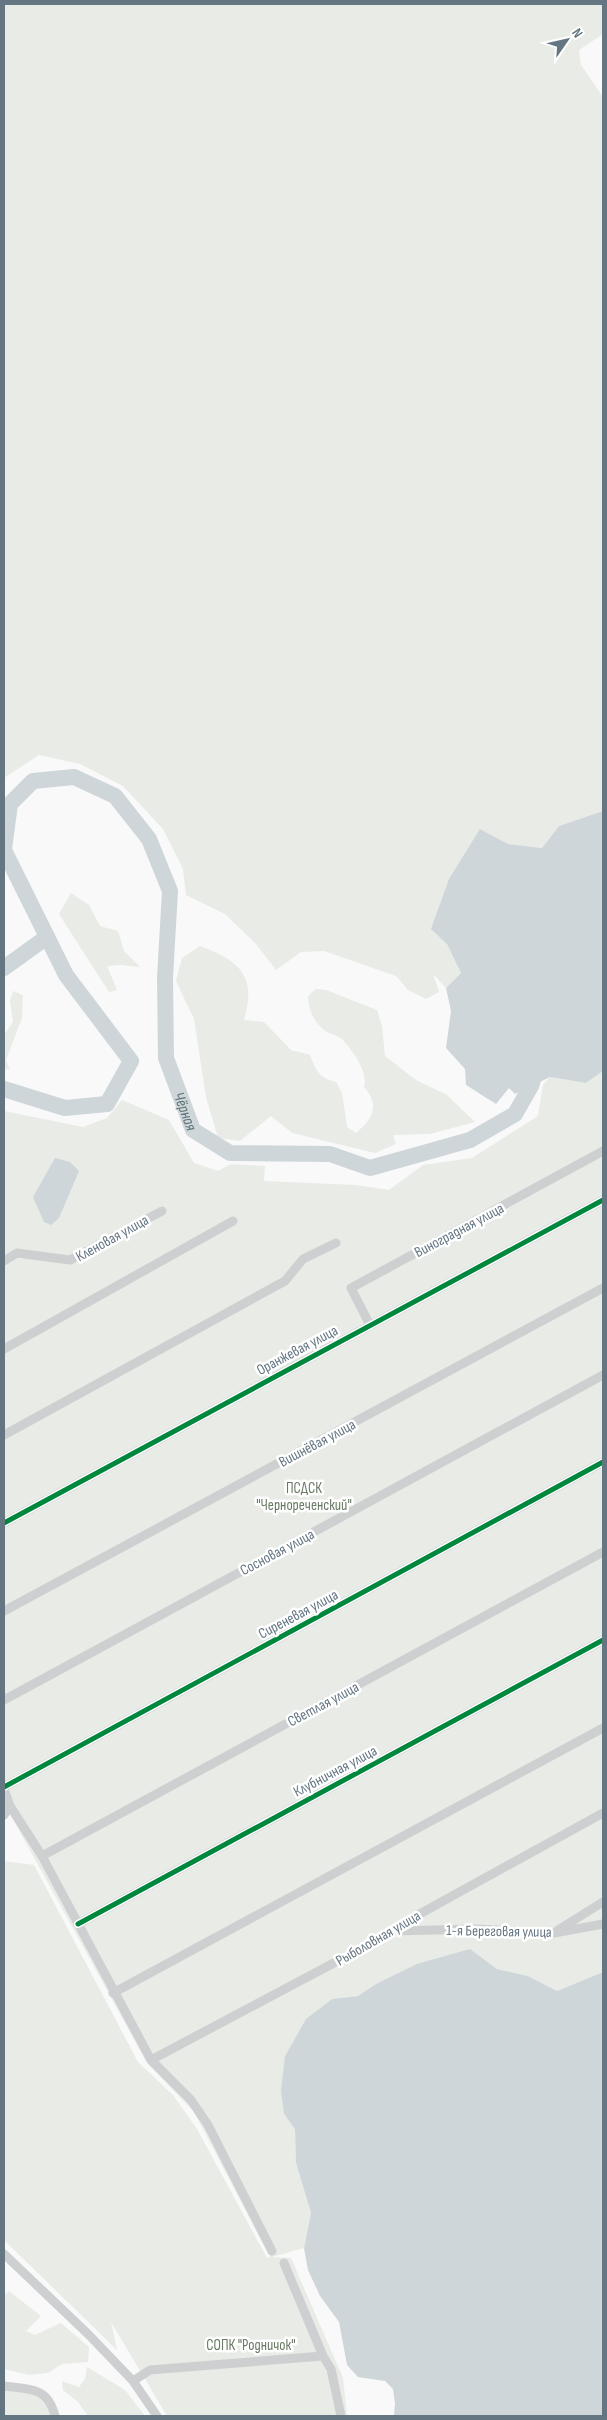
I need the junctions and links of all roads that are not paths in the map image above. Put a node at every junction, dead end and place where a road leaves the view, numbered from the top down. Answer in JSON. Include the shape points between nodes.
{"nodes":[{"id":1,"x":603,"y":1152,"type":"edge"},
{"id":2,"x":603,"y":1200,"type":"edge"},
{"id":3,"x":162,"y":1210,"type":"dead end"},
{"id":4,"x":233,"y":1221,"type":"dead end"},
{"id":5,"x":336,"y":1242,"type":"dead end"},
{"id":6,"x":4,"y":1261,"type":"edge"},
{"id":7,"x":603,"y":1288,"type":"edge"},
{"id":8,"x":370,"y":1325,"type":"junction"},
{"id":9,"x":4,"y":1349,"type":"edge"},
{"id":10,"x":603,"y":1375,"type":"edge"},
{"id":11,"x":4,"y":1435,"type":"edge"},
{"id":12,"x":603,"y":1462,"type":"edge"},
{"id":13,"x":4,"y":1523,"type":"edge"},
{"id":14,"x":603,"y":1552,"type":"edge"},
{"id":15,"x":4,"y":1611,"type":"edge"},
{"id":16,"x":603,"y":1640,"type":"edge"},
{"id":17,"x":4,"y":1700,"type":"edge"},
{"id":18,"x":603,"y":1728,"type":"edge"},
{"id":19,"x":4,"y":1788,"type":"edge"},
{"id":20,"x":10,"y":1806,"type":"junction"},
{"id":21,"x":603,"y":1813,"type":"edge"},
{"id":22,"x":4,"y":1815,"type":"edge"},
{"id":23,"x":42,"y":1856,"type":"junction"},
{"id":24,"x":603,"y":1902,"type":"edge"},
{"id":25,"x":78,"y":1924,"type":"junction"},
{"id":26,"x":603,"y":1924,"type":"edge"},
{"id":27,"x":394,"y":1931,"type":"junction"},
{"id":28,"x":554,"y":1933,"type":"junction"},
{"id":29,"x":113,"y":1993,"type":"junction"},
{"id":30,"x":151,"y":2060,"type":"junction"},
{"id":31,"x":272,"y":2251,"type":"dead end"},
{"id":32,"x":4,"y":2254,"type":"edge"},
{"id":33,"x":284,"y":2263,"type":"dead end"},
{"id":34,"x":323,"y":2356,"type":"junction"},
{"id":35,"x":133,"y":2381,"type":"junction"},
{"id":36,"x":4,"y":2386,"type":"edge"},
{"id":37,"x":55,"y":2416,"type":"edge"},
{"id":38,"x":157,"y":2416,"type":"edge"},
{"id":39,"x":341,"y":2416,"type":"edge"}],
"edges":[{"from":1,"to":8,"type":"street","name":"Виноградная улица","via":[[351,1288]]},
{"from":2,"to":8,"type":"street","name":"Оранжевая улица"},
{"from":3,"to":6,"type":"street","name":"Кленовая улица","via":[[70,1260],[17,1254]]},
{"from":4,"to":9,"type":"street"},
{"from":5,"to":11,"type":"street","via":[[303,1259],[285,1281]]},
{"from":7,"to":15,"type":"street","name":"Вишнёвая улица"},
{"from":8,"to":13,"type":"street","name":"Оранжевая улица"},
{"from":10,"to":17,"type":"street","name":"Сосновая улица"},
{"from":12,"to":19,"type":"street","name":"Сиреневая улица"},
{"from":14,"to":23,"type":"street","name":"Светлая улица"},
{"from":16,"to":25,"type":"street","name":"Клубничная улица"},
{"from":18,"to":29,"type":"street"},
{"from":19,"to":20,"type":"street"},
{"from":20,"to":22,"type":"street"},
{"from":20,"to":23,"type":"street"},
{"from":21,"to":27,"type":"street","name":"Рыболовная улица"},
{"from":23,"to":25,"type":"street"},
{"from":24,"to":28,"type":"street"},
{"from":25,"to":29,"type":"street"},
{"from":26,"to":28,"type":"street","name":"1-я Береговая улица"},
{"from":27,"to":28,"type":"street","name":"1-я Береговая улица","via":[[475,1929]]},
{"from":27,"to":30,"type":"street","name":"Рыболовная улица"},
{"from":29,"to":30,"type":"street"},
{"from":30,"to":31,"type":"street","via":[[191,2100],[208,2125]]},
{"from":32,"to":35,"type":"street"},
{"from":33,"to":34,"type":"street"},
{"from":34,"to":35,"type":"street","via":[[150,2370]]},
{"from":34,"to":39,"type":"street","via":[[331,2369]]},
{"from":35,"to":38,"type":"street"},
{"from":36,"to":37,"type":"street","via":[[42,2393],[52,2402]]}]}
